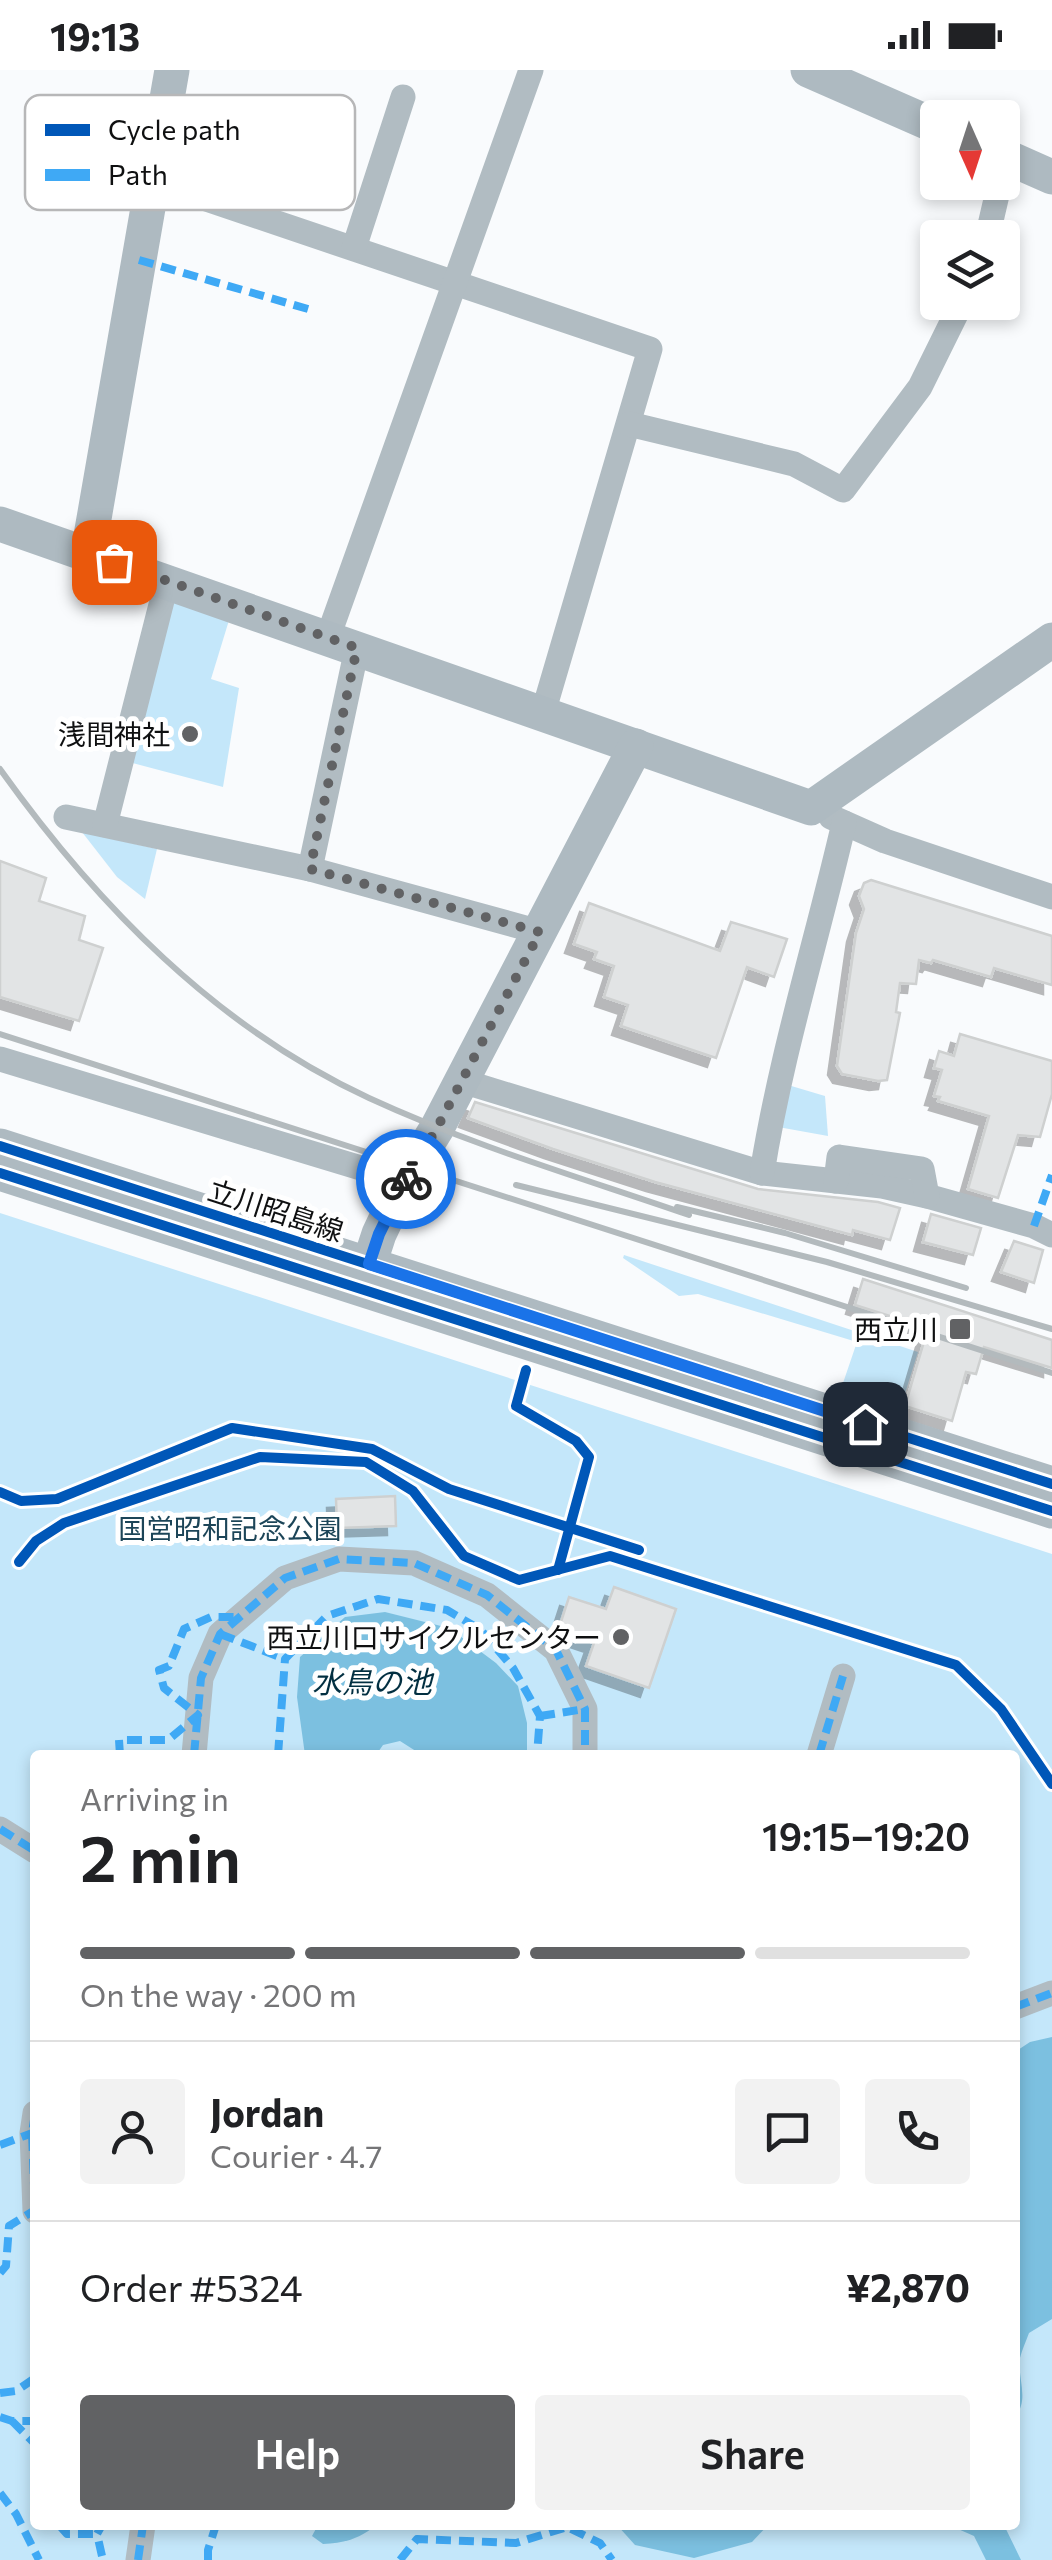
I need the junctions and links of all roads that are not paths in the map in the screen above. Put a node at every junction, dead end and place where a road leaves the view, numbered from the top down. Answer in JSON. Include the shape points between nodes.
{"nodes":[{"id":1,"x":172,"y":70,"type":"edge"},
{"id":2,"x":531,"y":70,"type":"edge"},
{"id":3,"x":808,"y":70,"type":"edge"},
{"id":4,"x":168,"y":95,"type":"edge"},
{"id":5,"x":403,"y":97,"type":"dead end"},
{"id":6,"x":920,"y":119,"type":"edge"},
{"id":7,"x":1020,"y":170,"type":"edge"},
{"id":8,"x":1052,"y":177,"type":"edge"},
{"id":9,"x":148,"y":210,"type":"edge"},
{"id":10,"x":240,"y":210,"type":"edge"},
{"id":11,"x":354,"y":248,"type":"junction"},
{"id":12,"x":456,"y":281,"type":"junction"},
{"id":13,"x":953,"y":320,"type":"edge"},
{"id":14,"x":629,"y":424,"type":"junction"},
{"id":15,"x":0,"y":524,"type":"edge"},
{"id":16,"x":88,"y":553,"type":"junction"},
{"id":17,"x":167,"y":581,"type":"junction"},
{"id":18,"x":1052,"y":640,"type":"edge"},
{"id":19,"x":343,"y":642,"type":"junction"},
{"id":20,"x":543,"y":713,"type":"junction"},
{"id":21,"x":636,"y":746,"type":"junction"},
{"id":22,"x":811,"y":808,"type":"junction"},
{"id":23,"x":66,"y":816,"type":"dead end"},
{"id":24,"x":844,"y":823,"type":"junction"},
{"id":25,"x":106,"y":825,"type":"junction"},
{"id":26,"x":310,"y":869,"type":"junction"},
{"id":27,"x":1052,"y":897,"type":"edge"},
{"id":28,"x":540,"y":932,"type":"junction"},
{"id":29,"x":0,"y":1059,"type":"edge"},
{"id":30,"x":462,"y":1081,"type":"junction"},
{"id":31,"x":0,"y":1146,"type":"edge"},
{"id":32,"x":762,"y":1172,"type":"junction"},
{"id":33,"x":0,"y":1173,"type":"edge"},
{"id":34,"x":384,"y":1174,"type":"dead end"},
{"id":35,"x":1052,"y":1234,"type":"edge"},
{"id":36,"x":365,"y":1276,"type":"junction"},
{"id":37,"x":1052,"y":1484,"type":"edge"},
{"id":38,"x":1052,"y":1511,"type":"edge"},
{"id":39,"x":843,"y":1676,"type":"dead end"},
{"id":40,"x":194,"y":1750,"type":"edge"},
{"id":41,"x":585,"y":1750,"type":"edge"},
{"id":42,"x":821,"y":1750,"type":"edge"},
{"id":43,"x":0,"y":1829,"type":"edge"},
{"id":44,"x":30,"y":1848,"type":"edge"},
{"id":45,"x":1052,"y":1993,"type":"edge"},
{"id":46,"x":1020,"y":2004,"type":"edge"},
{"id":47,"x":143,"y":2530,"type":"edge"},
{"id":48,"x":138,"y":2560,"type":"edge"}],
"edges":[{"from":1,"to":4,"type":"main road"},
{"from":2,"to":12,"type":"street"},
{"from":3,"to":6,"type":"main road"},
{"from":5,"to":11,"type":"street"},
{"from":7,"to":8,"type":"main road"},
{"from":9,"to":16,"type":"main road"},
{"from":10,"to":11,"type":"street"},
{"from":11,"to":12,"type":"street"},
{"from":12,"to":14,"type":"street","via":[[650,349]]},
{"from":12,"to":19,"type":"street"},
{"from":13,"to":14,"type":"street","via":[[920,387],[842,490],[794,464]]},
{"from":14,"to":20,"type":"street"},
{"from":15,"to":16,"type":"main road"},
{"from":16,"to":17,"type":"main road"},
{"from":17,"to":19,"type":"main road"},
{"from":17,"to":25,"type":"street"},
{"from":18,"to":22,"type":"main road"},
{"from":19,"to":20,"type":"main road"},
{"from":19,"to":26,"type":"street"},
{"from":20,"to":21,"type":"main road"},
{"from":21,"to":22,"type":"main road"},
{"from":21,"to":28,"type":"main road"},
{"from":22,"to":24,"type":"street"},
{"from":23,"to":25,"type":"street"},
{"from":24,"to":27,"type":"street"},
{"from":24,"to":32,"type":"street","via":[[778,1080]]},
{"from":25,"to":26,"type":"street"},
{"from":26,"to":28,"type":"street"},
{"from":28,"to":30,"type":"main road"},
{"from":29,"to":34,"type":"street"},
{"from":30,"to":32,"type":"street"},
{"from":30,"to":36,"type":"main road","via":[[402,1185]]},
{"from":31,"to":36,"type":"main road","name":"立川昭島線"},
{"from":32,"to":35,"type":"street","via":[[928,1196]]},
{"from":33,"to":36,"type":"main road","name":"立川昭島線"},
{"from":36,"to":37,"type":"main road","name":"立川昭島線"},
{"from":36,"to":38,"type":"main road","name":"立川昭島線"},
{"from":39,"to":42,"type":"street"},
{"from":40,"to":41,"type":"street","via":[[201,1678],[220,1634],[285,1578],[339,1560],[414,1564],[487,1594],[556,1650],[585,1709]]},
{"from":43,"to":44,"type":"street"},
{"from":45,"to":46,"type":"street"},
{"from":47,"to":48,"type":"street"}]}
